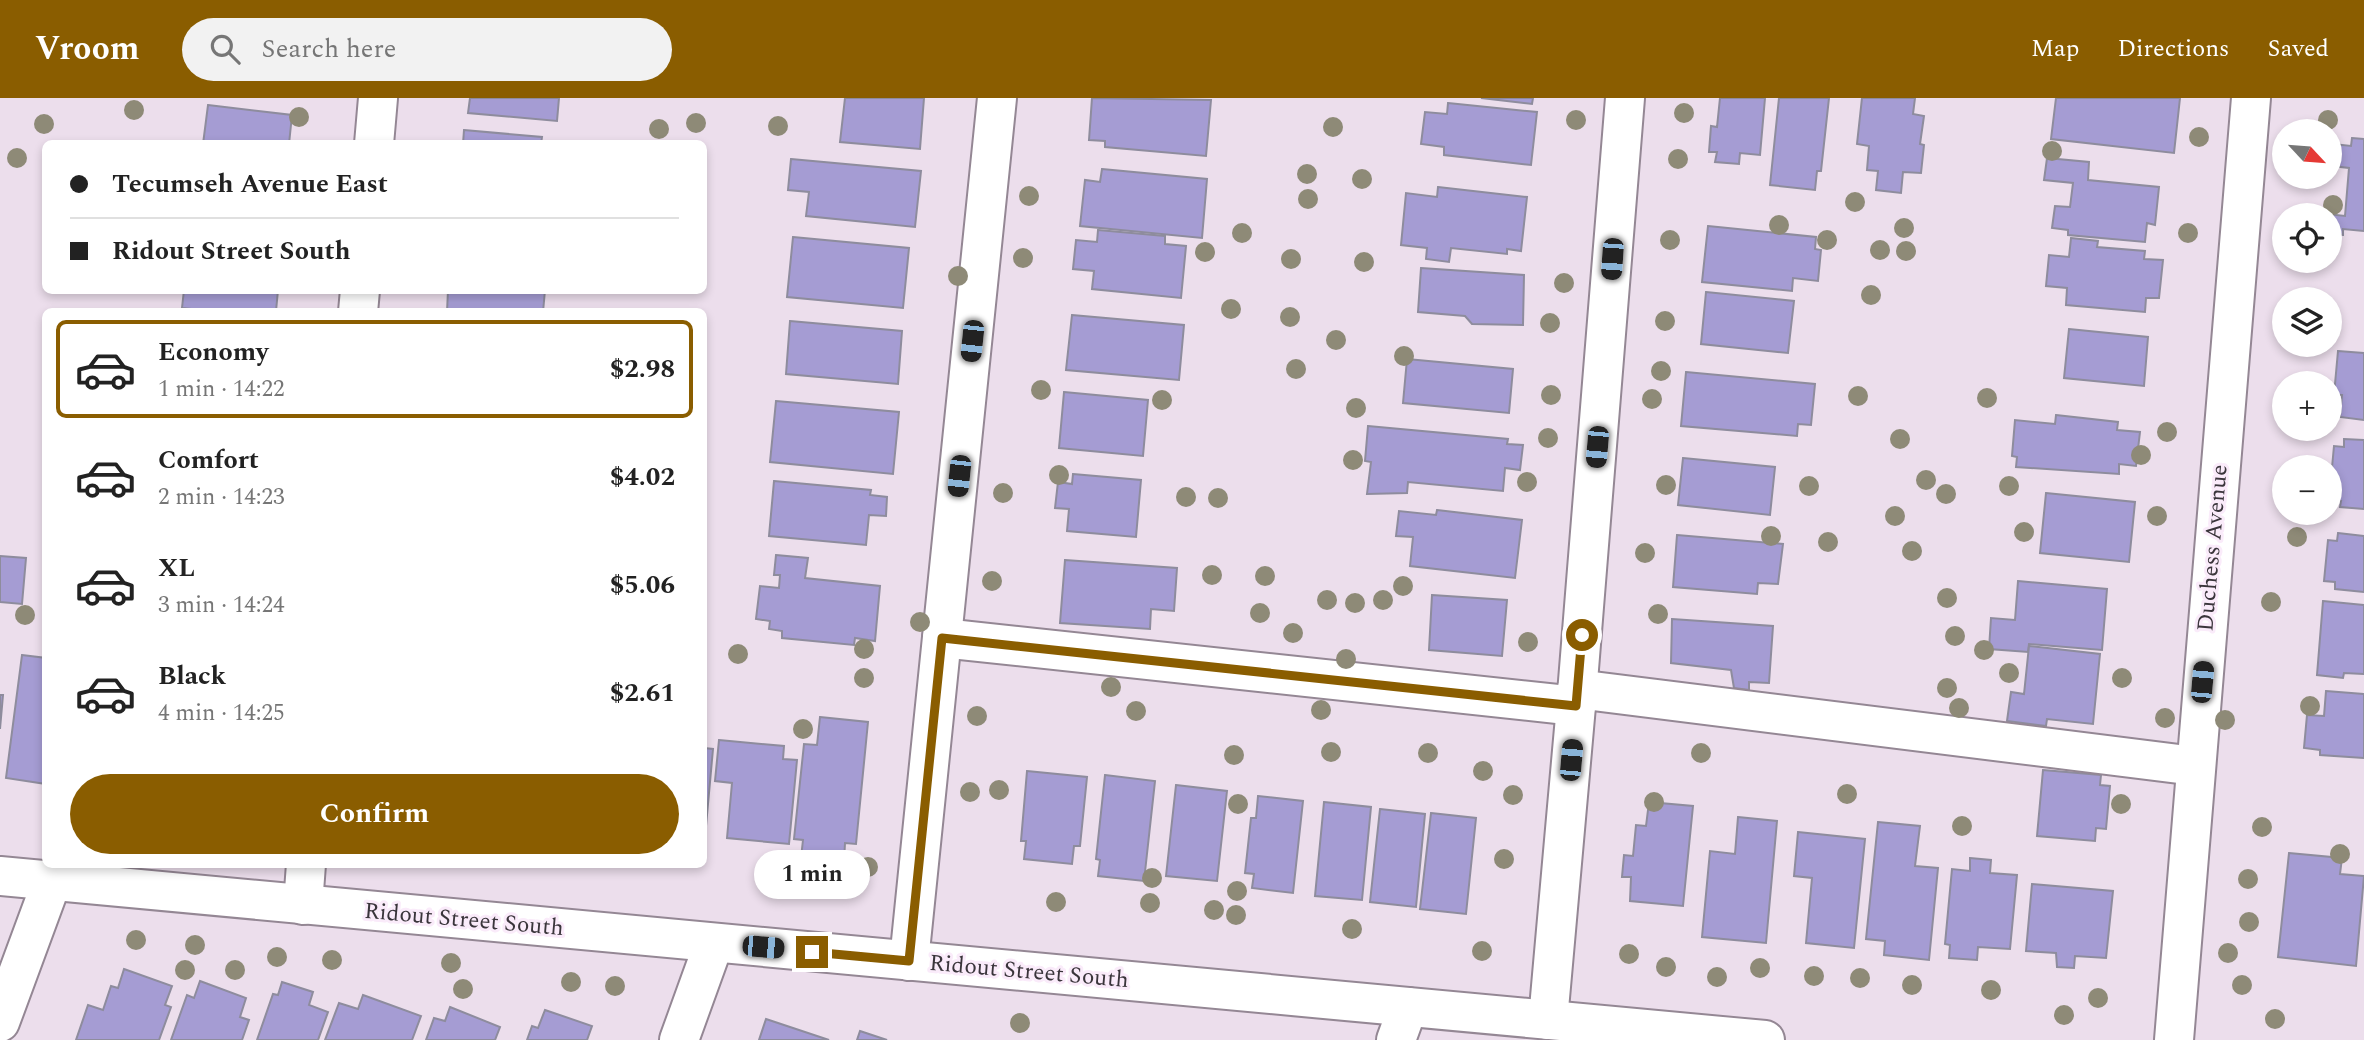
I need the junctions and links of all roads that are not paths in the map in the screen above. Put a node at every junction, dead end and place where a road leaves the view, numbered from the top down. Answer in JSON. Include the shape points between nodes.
{"nodes":[{"id":1,"x":378,"y":98,"type":"edge"},
{"id":2,"x":997,"y":98,"type":"edge"},
{"id":3,"x":1625,"y":98,"type":"edge"},
{"id":4,"x":2251,"y":98,"type":"edge"},
{"id":5,"x":374,"y":140,"type":"edge"},
{"id":6,"x":942,"y":638,"type":"junction"},
{"id":7,"x":1577,"y":697,"type":"junction"},
{"id":8,"x":2195,"y":766,"type":"junction"},
{"id":9,"x":306,"y":868,"type":"edge"},
{"id":10,"x":0,"y":876,"type":"edge"},
{"id":11,"x":51,"y":881,"type":"junction"},
{"id":12,"x":303,"y":905,"type":"junction"},
{"id":13,"x":714,"y":943,"type":"junction"},
{"id":14,"x":909,"y":961,"type":"junction"},
{"id":15,"x":1548,"y":1020,"type":"junction"},
{"id":16,"x":0,"y":1022,"type":"edge"},
{"id":17,"x":1402,"y":1024,"type":"edge"},
{"id":18,"x":679,"y":1040,"type":"edge"},
{"id":19,"x":1765,"y":1040,"type":"edge"},
{"id":20,"x":2174,"y":1040,"type":"edge"}],
"edges":[{"from":1,"to":5,"type":"street"},
{"from":2,"to":6,"type":"street"},
{"from":3,"to":7,"type":"street"},
{"from":4,"to":8,"type":"street","name":"Duchess Avenue"},
{"from":6,"to":7,"type":"street"},
{"from":6,"to":14,"type":"street"},
{"from":7,"to":8,"type":"street"},
{"from":7,"to":15,"type":"street"},
{"from":8,"to":20,"type":"street","name":"Duchess Avenue"},
{"from":9,"to":12,"type":"street"},
{"from":10,"to":11,"type":"street","name":"Ridout Street South"},
{"from":11,"to":12,"type":"street","name":"Ridout Street South"},
{"from":11,"to":16,"type":"street"},
{"from":12,"to":13,"type":"street","name":"Ridout Street South"},
{"from":13,"to":14,"type":"street","name":"Ridout Street South"},
{"from":13,"to":18,"type":"street"},
{"from":14,"to":17,"type":"street","name":"Ridout Street South"},
{"from":15,"to":17,"type":"street","name":"Ridout Street South"},
{"from":15,"to":19,"type":"street","name":"Ridout Street South"}]}
